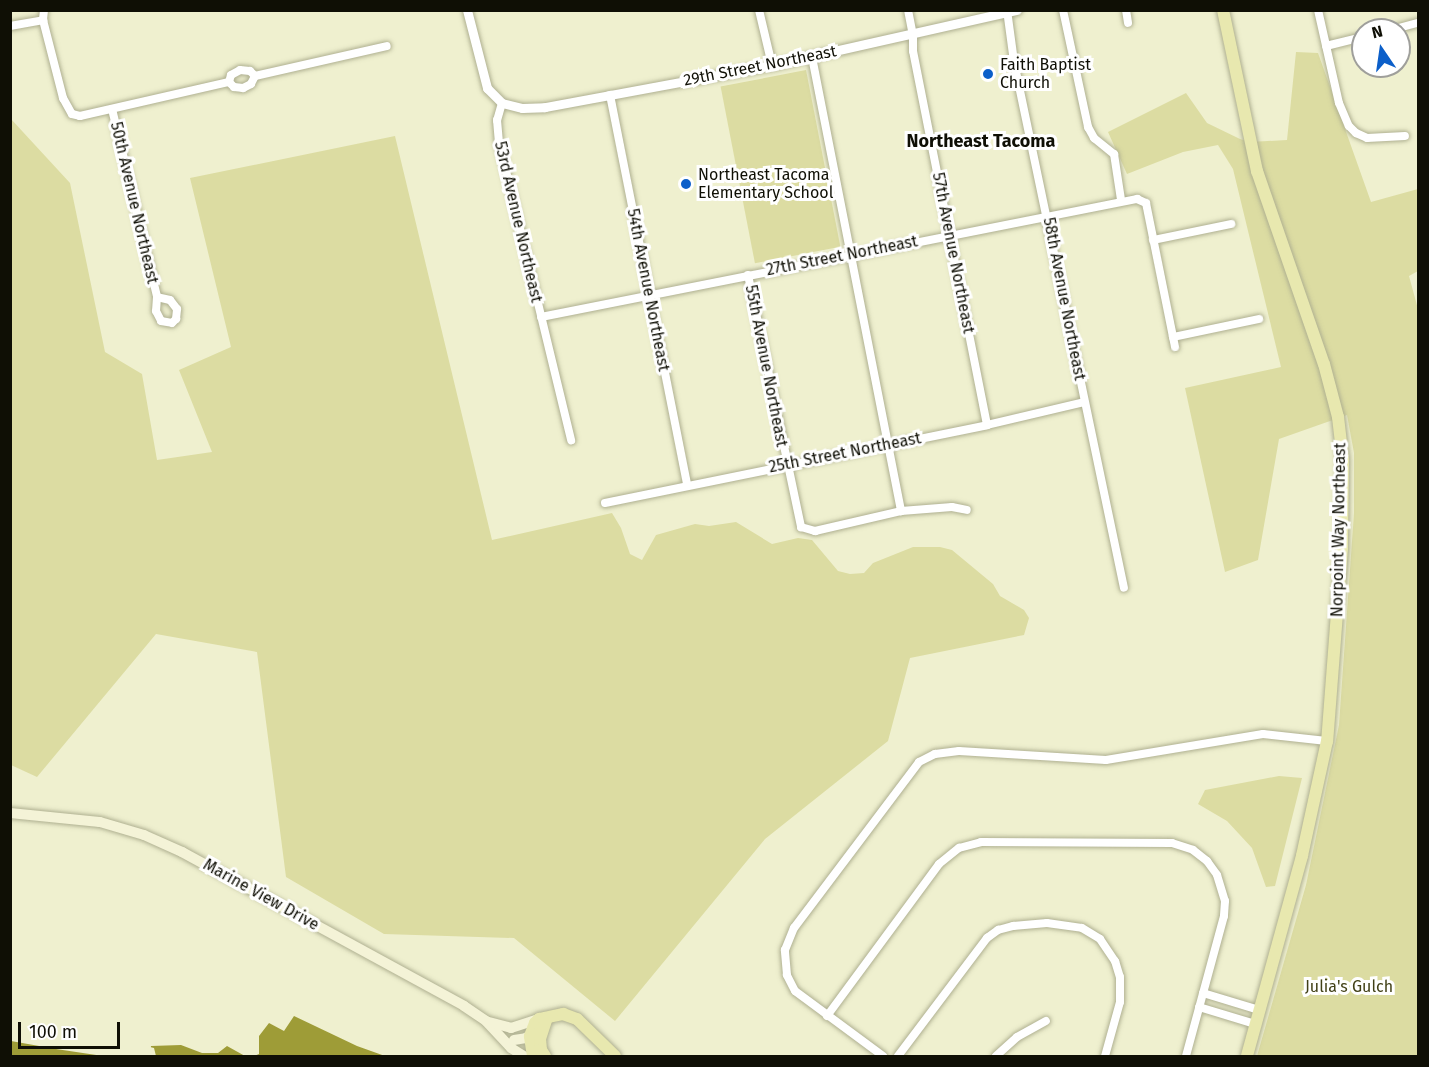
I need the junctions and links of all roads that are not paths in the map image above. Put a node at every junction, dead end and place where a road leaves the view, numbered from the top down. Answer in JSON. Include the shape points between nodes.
{"nodes":[{"id":1,"x":44,"y":10,"type":"edge"},
{"id":2,"x":467,"y":10,"type":"edge"},
{"id":3,"x":759,"y":10,"type":"edge"},
{"id":4,"x":908,"y":10,"type":"edge"},
{"id":5,"x":1063,"y":10,"type":"edge"},
{"id":6,"x":1126,"y":10,"type":"edge"},
{"id":7,"x":1223,"y":10,"type":"edge"},
{"id":8,"x":1318,"y":10,"type":"edge"},
{"id":9,"x":1010,"y":11,"type":"edge"},
{"id":10,"x":43,"y":20,"type":"junction"},
{"id":11,"x":1128,"y":24,"type":"dead end"},
{"id":12,"x":10,"y":26,"type":"edge"},
{"id":13,"x":914,"y":35,"type":"junction"},
{"id":14,"x":1351,"y":40,"type":"edge"},
{"id":15,"x":387,"y":46,"type":"dead end"},
{"id":16,"x":1326,"y":46,"type":"junction"},
{"id":17,"x":812,"y":57,"type":"junction"},
{"id":18,"x":772,"y":64,"type":"junction"},
{"id":19,"x":255,"y":76,"type":"junction"},
{"id":20,"x":229,"y":82,"type":"junction"},
{"id":21,"x":610,"y":95,"type":"junction"},
{"id":22,"x":502,"y":103,"type":"junction"},
{"id":23,"x":112,"y":109,"type":"junction"},
{"id":24,"x":1405,"y":136,"type":"dead end"},
{"id":25,"x":1121,"y":201,"type":"junction"},
{"id":26,"x":1048,"y":217,"type":"junction"},
{"id":27,"x":1231,"y":224,"type":"dead end"},
{"id":28,"x":950,"y":236,"type":"junction"},
{"id":29,"x":1153,"y":240,"type":"junction"},
{"id":30,"x":849,"y":255,"type":"junction"},
{"id":31,"x":748,"y":274,"type":"junction"},
{"id":32,"x":648,"y":296,"type":"junction"},
{"id":33,"x":157,"y":297,"type":"dead end"},
{"id":34,"x":541,"y":317,"type":"junction"},
{"id":35,"x":1259,"y":319,"type":"dead end"},
{"id":36,"x":1173,"y":336,"type":"junction"},
{"id":37,"x":1175,"y":347,"type":"dead end"},
{"id":38,"x":1084,"y":402,"type":"junction"},
{"id":39,"x":987,"y":425,"type":"junction"},
{"id":40,"x":571,"y":440,"type":"dead end"},
{"id":41,"x":888,"y":443,"type":"junction"},
{"id":42,"x":786,"y":464,"type":"junction"},
{"id":43,"x":687,"y":485,"type":"junction"},
{"id":44,"x":605,"y":503,"type":"dead end"},
{"id":45,"x":967,"y":510,"type":"dead end"},
{"id":46,"x":901,"y":511,"type":"junction"},
{"id":47,"x":1124,"y":588,"type":"dead end"},
{"id":48,"x":1327,"y":741,"type":"junction"},
{"id":49,"x":10,"y":813,"type":"edge"},
{"id":50,"x":1203,"y":993,"type":"junction"},
{"id":51,"x":1199,"y":1007,"type":"junction"},
{"id":52,"x":1259,"y":1010,"type":"junction"},
{"id":53,"x":827,"y":1016,"type":"junction"},
{"id":54,"x":543,"y":1021,"type":"junction"},
{"id":55,"x":1046,"y":1021,"type":"dead end"},
{"id":56,"x":1256,"y":1024,"type":"junction"},
{"id":57,"x":489,"y":1025,"type":"junction"},
{"id":58,"x":530,"y":1036,"type":"junction"},
{"id":59,"x":514,"y":1040,"type":"junction"},
{"id":60,"x":524,"y":1056,"type":"edge"},
{"id":61,"x":533,"y":1056,"type":"edge"},
{"id":62,"x":544,"y":1056,"type":"edge"},
{"id":63,"x":615,"y":1056,"type":"edge"},
{"id":64,"x":883,"y":1056,"type":"edge"},
{"id":65,"x":898,"y":1056,"type":"edge"},
{"id":66,"x":996,"y":1056,"type":"edge"},
{"id":67,"x":1105,"y":1056,"type":"edge"},
{"id":68,"x":1186,"y":1056,"type":"edge"},
{"id":69,"x":1247,"y":1056,"type":"edge"}],
"edges":[{"from":1,"to":10,"type":"street"},
{"from":2,"to":22,"type":"street","via":[[487,88]]},
{"from":3,"to":18,"type":"street"},
{"from":4,"to":13,"type":"street","name":"57th Avenue Northeast"},
{"from":5,"to":25,"type":"street","via":[[1088,127],[1094,138],[1114,154]]},
{"from":6,"to":11,"type":"street"},
{"from":7,"to":48,"type":"main road","name":"Norpoint Way Northeast","via":[[1257,171],[1324,364],[1338,417],[1343,460],[1342,548]]},
{"from":8,"to":16,"type":"street"},
{"from":9,"to":13,"type":"street","name":"29th Street Northeast"},
{"from":9,"to":26,"type":"street","name":"58th Avenue Northeast","via":[[1014,62]]},
{"from":10,"to":12,"type":"street"},
{"from":10,"to":23,"type":"street","via":[[69,113],[80,116]]},
{"from":13,"to":17,"type":"street","name":"29th Street Northeast"},
{"from":13,"to":28,"type":"street","name":"57th Avenue Northeast","via":[[913,51]]},
{"from":14,"to":16,"type":"street"},
{"from":15,"to":19,"type":"street"},
{"from":16,"to":24,"type":"street","via":[[1349,126],[1360,136],[1375,139]]},
{"from":17,"to":18,"type":"street","name":"29th Street Northeast"},
{"from":17,"to":30,"type":"street"},
{"from":18,"to":21,"type":"street","name":"29th Street Northeast"},
{"from":19,"to":20,"type":"street","via":[[243,88]]},
{"from":19,"to":20,"type":"street","via":[[240,69]]},
{"from":20,"to":23,"type":"street"},
{"from":21,"to":22,"type":"street","name":"29th Street Northeast","via":[[531,108]]},
{"from":21,"to":32,"type":"street","name":"54th Avenue Northeast"},
{"from":22,"to":34,"type":"street","name":"53rd Avenue Northeast","via":[[496,120],[498,136]]},
{"from":23,"to":33,"type":"street","name":"50th Avenue Northeast"},
{"from":25,"to":26,"type":"street","name":"27th Street Northeast"},
{"from":25,"to":29,"type":"street","name":"27th Street Northeast","via":[[1143,201]]},
{"from":26,"to":28,"type":"street","name":"27th Street Northeast"},
{"from":26,"to":38,"type":"street","name":"58th Avenue Northeast"},
{"from":27,"to":29,"type":"street"},
{"from":28,"to":30,"type":"street","name":"27th Street Northeast"},
{"from":28,"to":39,"type":"street","name":"57th Avenue Northeast"},
{"from":29,"to":36,"type":"street"},
{"from":30,"to":31,"type":"street","name":"27th Street Northeast"},
{"from":30,"to":41,"type":"street"},
{"from":31,"to":32,"type":"street","name":"27th Street Northeast"},
{"from":31,"to":42,"type":"street","name":"55th Avenue Northeast"},
{"from":32,"to":34,"type":"street","name":"27th Street Northeast"},
{"from":32,"to":43,"type":"street","name":"54th Avenue Northeast"},
{"from":34,"to":40,"type":"street","name":"53rd Avenue Northeast"},
{"from":35,"to":36,"type":"street"},
{"from":36,"to":37,"type":"street"},
{"from":38,"to":39,"type":"street","name":"25th Street Northeast"},
{"from":38,"to":47,"type":"street","name":"58th Avenue Northeast"},
{"from":39,"to":41,"type":"street","name":"25th Street Northeast"},
{"from":41,"to":42,"type":"street","name":"25th Street Northeast"},
{"from":41,"to":46,"type":"street"},
{"from":42,"to":43,"type":"street","name":"25th Street Northeast"},
{"from":42,"to":46,"type":"street","name":"55th Avenue Northeast","via":[[801,527],[815,531]]},
{"from":43,"to":44,"type":"street","name":"25th Street Northeast"},
{"from":45,"to":46,"type":"street","via":[[952,507]]},
{"from":48,"to":52,"type":"main road","name":"Norpoint Way Northeast","via":[[1302,856]]},
{"from":48,"to":53,"type":"street","via":[[1253,735],[1106,760],[959,751],[927,757],[908,774],[787,942],[785,960],[791,984],[801,998]]},
{"from":49,"to":57,"type":"main road","name":"Marine View Drive","via":[[75,818],[144,835],[390,964]]},
{"from":50,"to":51,"type":"street"},
{"from":50,"to":52,"type":"street"},
{"from":50,"to":53,"type":"street","via":[[1225,901],[1217,875],[1193,850],[1165,842],[981,842],[959,848],[939,864]]},
{"from":51,"to":56,"type":"street"},
{"from":51,"to":68,"type":"street"},
{"from":52,"to":56,"type":"main road","name":"Norpoint Way Northeast"},
{"from":53,"to":64,"type":"street"},
{"from":54,"to":57,"type":"main road","via":[[511,1028]]},
{"from":54,"to":58,"type":"main road"},
{"from":54,"to":62,"type":"main road","via":[[540,1044]]},
{"from":54,"to":63,"type":"main road","via":[[563,1014],[577,1019]]},
{"from":55,"to":66,"type":"street","via":[[1017,1037]]},
{"from":56,"to":69,"type":"main road","name":"Norpoint Way Northeast"},
{"from":57,"to":59,"type":"main road","name":"Marine View Drive"},
{"from":57,"to":60,"type":"main road","name":"Marine View Drive"},
{"from":58,"to":59,"type":"main road"},
{"from":58,"to":61,"type":"main road"},
{"from":59,"to":61,"type":"main road","name":"Marine View Drive"},
{"from":65,"to":67,"type":"street","via":[[987,938],[1013,926],[1047,923],[1082,928],[1100,939],[1115,961],[1121,995]]}]}
